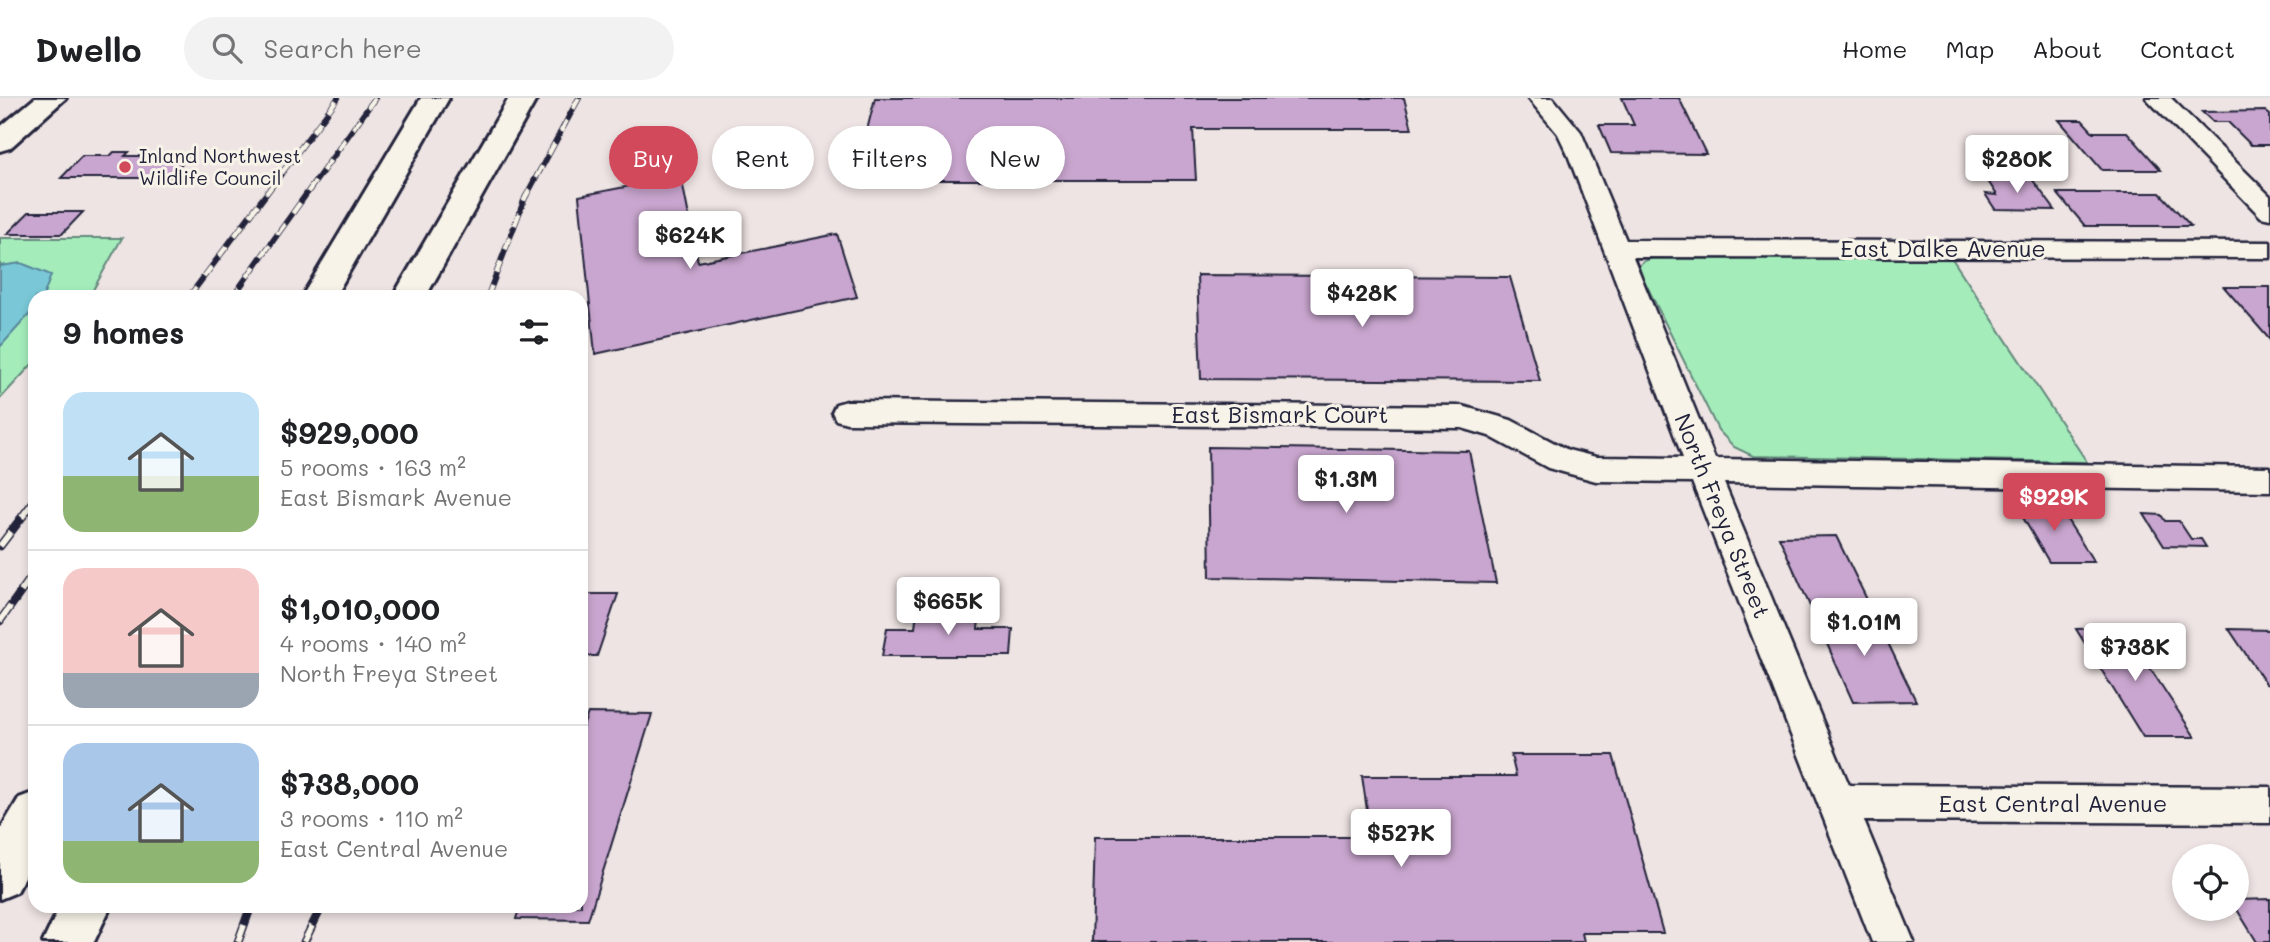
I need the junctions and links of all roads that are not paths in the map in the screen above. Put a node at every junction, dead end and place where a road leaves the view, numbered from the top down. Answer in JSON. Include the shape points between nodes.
{"nodes":[{"id":1,"x":435,"y":98,"type":"edge"},
{"id":2,"x":523,"y":98,"type":"edge"},
{"id":3,"x":1540,"y":98,"type":"edge"},
{"id":4,"x":2158,"y":98,"type":"edge"},
{"id":5,"x":45,"y":101,"type":"edge"},
{"id":6,"x":0,"y":142,"type":"edge"},
{"id":7,"x":2270,"y":211,"type":"edge"},
{"id":8,"x":1617,"y":248,"type":"junction"},
{"id":9,"x":2270,"y":250,"type":"edge"},
{"id":10,"x":322,"y":290,"type":"edge"},
{"id":11,"x":413,"y":290,"type":"edge"},
{"id":12,"x":847,"y":412,"type":"dead end"},
{"id":13,"x":1703,"y":470,"type":"junction"},
{"id":14,"x":2270,"y":479,"type":"edge"},
{"id":15,"x":1837,"y":803,"type":"junction"},
{"id":16,"x":2270,"y":806,"type":"edge"},
{"id":17,"x":28,"y":826,"type":"edge"},
{"id":18,"x":0,"y":876,"type":"edge"},
{"id":19,"x":83,"y":913,"type":"edge"},
{"id":20,"x":68,"y":942,"type":"edge"},
{"id":21,"x":1893,"y":942,"type":"edge"}],
"edges":[{"from":1,"to":10,"type":"main road"},
{"from":2,"to":11,"type":"main road"},
{"from":3,"to":8,"type":"street","name":"North Freya Street","via":[[1569,132]]},
{"from":4,"to":7,"type":"street"},
{"from":5,"to":6,"type":"main road"},
{"from":8,"to":9,"type":"street","name":"East Dalke Avenue"},
{"from":8,"to":13,"type":"street","name":"North Freya Street"},
{"from":12,"to":13,"type":"street","name":"East Bismark Court","via":[[1462,417],[1500,428],[1559,460],[1596,469]]},
{"from":13,"to":14,"type":"street","name":"East Bismark Court"},
{"from":13,"to":15,"type":"street","name":"North Freya Street"},
{"from":15,"to":16,"type":"street","name":"East Central Avenue"},
{"from":15,"to":21,"type":"street","name":"North Freya Street"},
{"from":17,"to":18,"type":"main road"},
{"from":19,"to":20,"type":"main road"}]}
